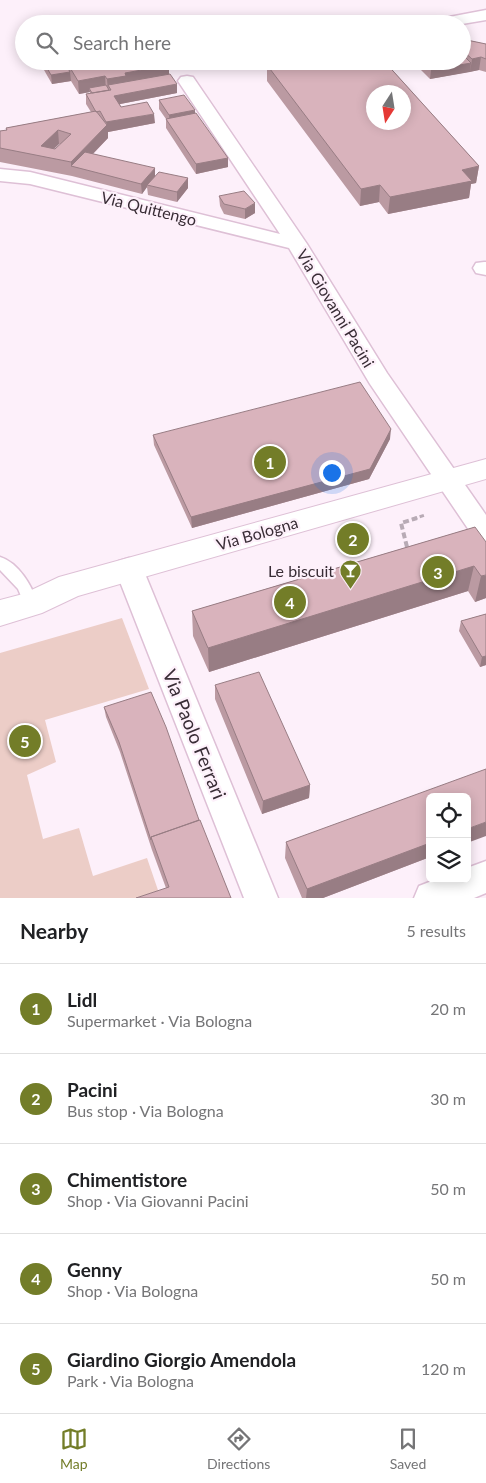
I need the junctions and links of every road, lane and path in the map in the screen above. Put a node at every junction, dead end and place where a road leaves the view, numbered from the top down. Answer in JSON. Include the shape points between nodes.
{"nodes":[{"id":1,"x":486,"y":15,"type":"edge"},
{"id":2,"x":471,"y":17,"type":"edge"},
{"id":3,"x":187,"y":81,"type":"dead end"},
{"id":4,"x":0,"y":175,"type":"edge"},
{"id":5,"x":297,"y":244,"type":"junction"},
{"id":6,"x":486,"y":468,"type":"edge"},
{"id":7,"x":486,"y":483,"type":"edge"},
{"id":8,"x":450,"y":486,"type":"junction"},
{"id":9,"x":425,"y":515,"type":"dead end"},
{"id":10,"x":486,"y":536,"type":"edge"},
{"id":11,"x":407,"y":547,"type":"edge"},
{"id":12,"x":0,"y":562,"type":"edge"},
{"id":13,"x":132,"y":577,"type":"junction"},
{"id":14,"x":31,"y":604,"type":"junction"},
{"id":15,"x":0,"y":613,"type":"edge"},
{"id":16,"x":486,"y":877,"type":"edge"},
{"id":17,"x":261,"y":898,"type":"edge"},
{"id":18,"x":431,"y":898,"type":"edge"}],
"edges":[{"from":1,"to":2,"type":"street"},
{"from":3,"to":5,"type":"street","name":"Via Giovanni Pacini"},
{"from":4,"to":5,"type":"street","name":"Via Quittengo","via":[[30,178]]},
{"from":5,"to":8,"type":"street","name":"Via Giovanni Pacini","via":[[378,378]]},
{"from":6,"to":8,"type":"main road","name":"Via Bologna"},
{"from":7,"to":8,"type":"main road","name":"Via Bologna"},
{"from":8,"to":10,"type":"street","name":"Via Giovanni Pacini"},
{"from":8,"to":13,"type":"main road","name":"Via Bologna"},
{"from":9,"to":11,"type":"path","via":[[401,523]]},
{"from":12,"to":14,"type":"lane","via":[[26,589]]},
{"from":13,"to":14,"type":"main road","name":"Via Bologna","via":[[73,602]]},
{"from":13,"to":17,"type":"street","name":"Via Paolo Ferrari"},
{"from":14,"to":15,"type":"main road","name":"Via Bologna"},
{"from":16,"to":18,"type":"street"}]}
